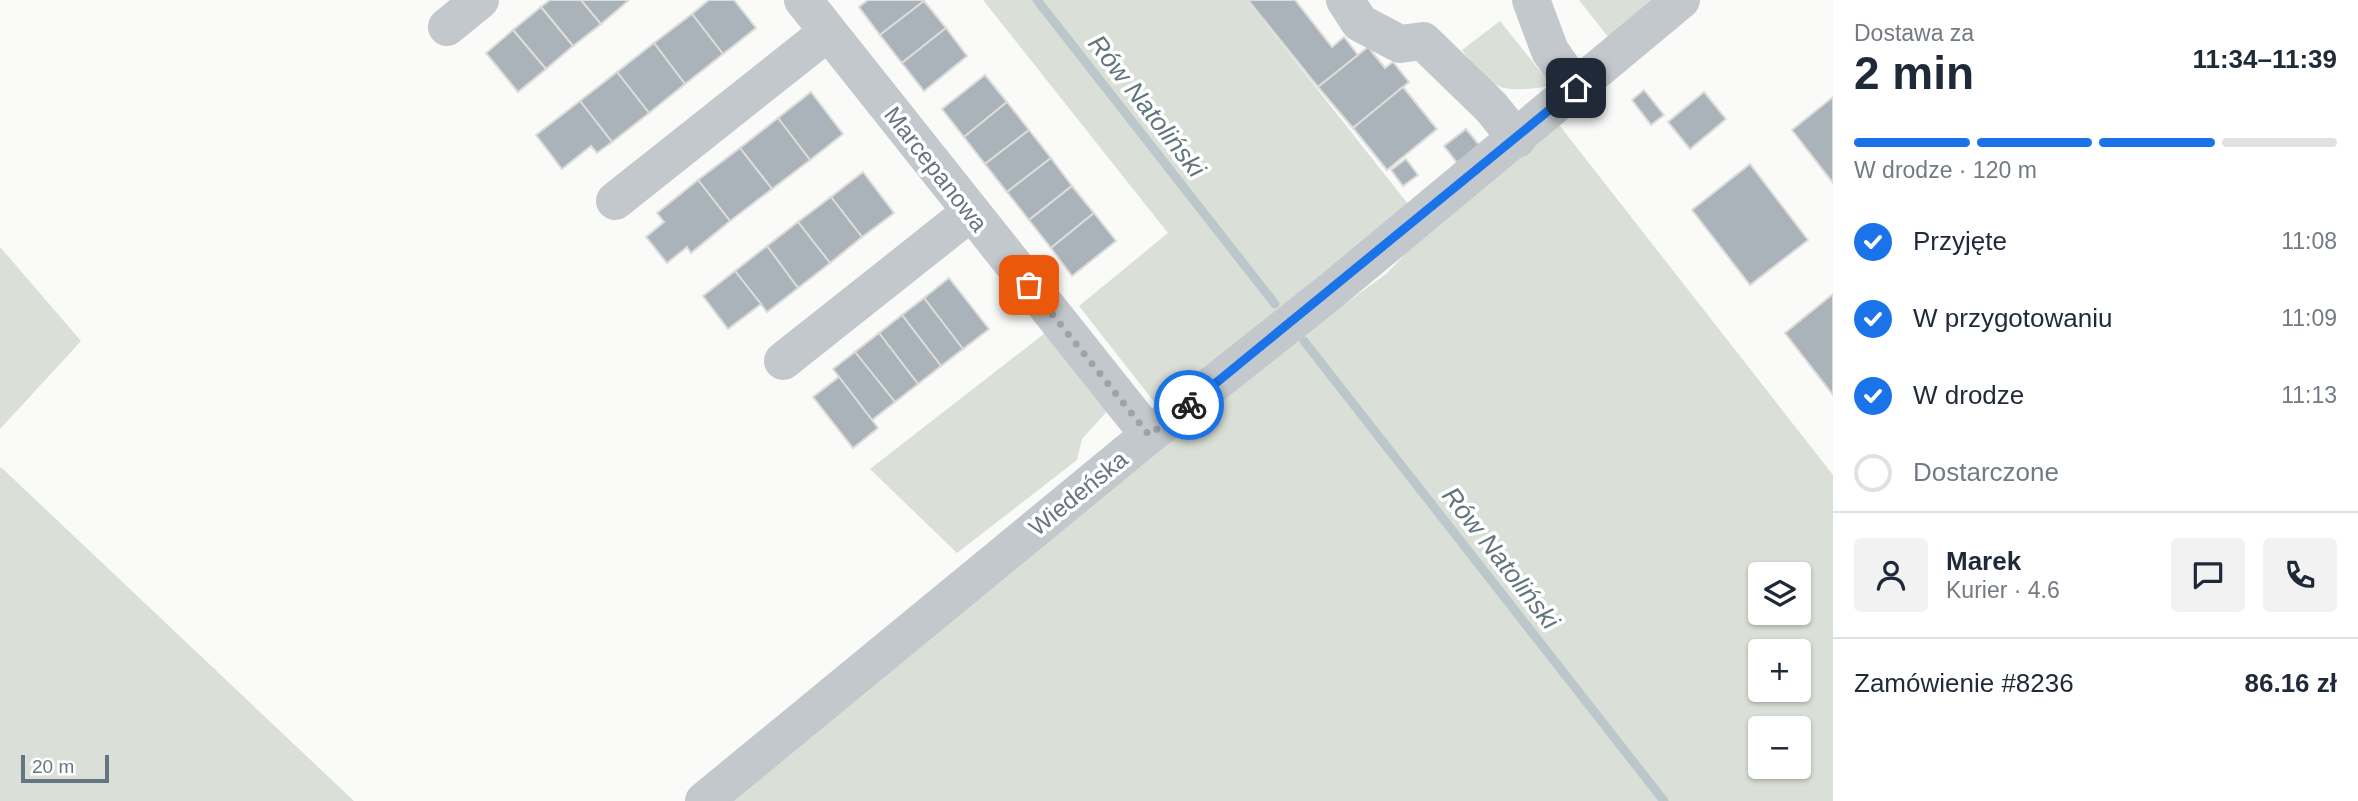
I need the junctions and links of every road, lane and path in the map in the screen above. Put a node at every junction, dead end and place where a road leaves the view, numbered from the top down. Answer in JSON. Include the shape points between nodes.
{"nodes":[{"id":1,"x":480,"y":0,"type":"edge"},
{"id":2,"x":803,"y":0,"type":"edge"},
{"id":3,"x":1345,"y":0,"type":"edge"},
{"id":4,"x":1531,"y":0,"type":"edge"},
{"id":5,"x":1681,"y":0,"type":"edge"},
{"id":6,"x":447,"y":27,"type":"dead end"},
{"id":7,"x":828,"y":32,"type":"junction"},
{"id":8,"x":1576,"y":88,"type":"junction"},
{"id":9,"x":1517,"y":139,"type":"junction"},
{"id":10,"x":615,"y":201,"type":"dead end"},
{"id":11,"x":971,"y":212,"type":"junction"},
{"id":12,"x":783,"y":361,"type":"dead end"},
{"id":13,"x":1149,"y":435,"type":"junction"},
{"id":14,"x":704,"y":801,"type":"edge"}],
"edges":[{"from":1,"to":6,"type":"street"},
{"from":2,"to":7,"type":"street","name":"Marcepanowa"},
{"from":3,"to":9,"type":"street","via":[[1360,23],[1400,44],[1423,41]]},
{"from":4,"to":8,"type":"street","via":[[1550,51]]},
{"from":5,"to":8,"type":"street","name":"Wiedeńska"},
{"from":7,"to":10,"type":"street"},
{"from":7,"to":11,"type":"street","name":"Marcepanowa"},
{"from":8,"to":9,"type":"street","name":"Wiedeńska"},
{"from":9,"to":13,"type":"street","name":"Wiedeńska"},
{"from":11,"to":12,"type":"street"},
{"from":11,"to":13,"type":"street","name":"Marcepanowa"},
{"from":13,"to":14,"type":"street","name":"Wiedeńska"}]}
